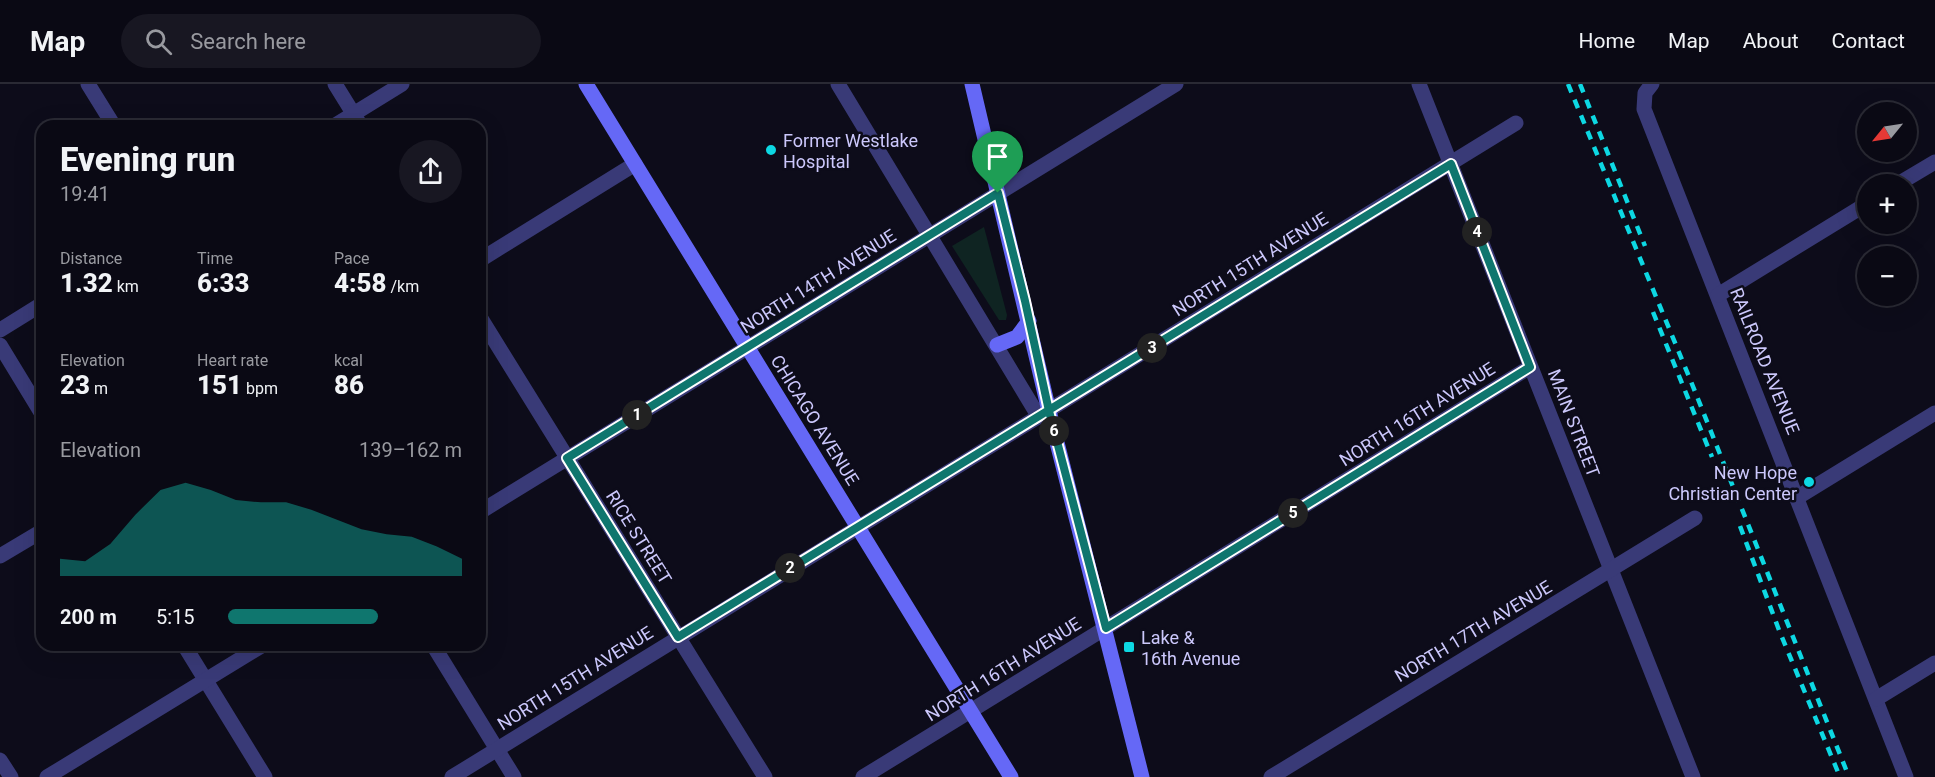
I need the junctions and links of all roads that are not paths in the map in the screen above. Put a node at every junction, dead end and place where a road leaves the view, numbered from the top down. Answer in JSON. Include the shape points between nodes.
{"nodes":[{"id":1,"x":88,"y":84,"type":"edge"},
{"id":2,"x":335,"y":84,"type":"edge"},
{"id":3,"x":402,"y":84,"type":"edge"},
{"id":4,"x":586,"y":84,"type":"edge"},
{"id":5,"x":838,"y":84,"type":"edge"},
{"id":6,"x":972,"y":84,"type":"edge"},
{"id":7,"x":1176,"y":84,"type":"edge"},
{"id":8,"x":1419,"y":84,"type":"edge"},
{"id":9,"x":1648,"y":88,"type":"edge"},
{"id":10,"x":110,"y":120,"type":"edge"},
{"id":11,"x":358,"y":120,"type":"edge"},
{"id":12,"x":1516,"y":123,"type":"dead end"},
{"id":13,"x":1935,"y":162,"type":"edge"},
{"id":14,"x":635,"y":164,"type":"junction"},
{"id":15,"x":1451,"y":164,"type":"junction"},
{"id":16,"x":1915,"y":174,"type":"edge"},
{"id":17,"x":998,"y":193,"type":"junction"},
{"id":18,"x":1857,"y":210,"type":"edge"},
{"id":19,"x":930,"y":236,"type":"junction"},
{"id":20,"x":486,"y":256,"type":"edge"},
{"id":21,"x":1718,"y":296,"type":"junction"},
{"id":22,"x":36,"y":308,"type":"edge"},
{"id":23,"x":1029,"y":321,"type":"junction"},
{"id":24,"x":486,"y":328,"type":"edge"},
{"id":25,"x":0,"y":330,"type":"edge"},
{"id":26,"x":0,"y":345,"type":"edge"},
{"id":27,"x":997,"y":345,"type":"junction"},
{"id":28,"x":748,"y":347,"type":"junction"},
{"id":29,"x":1530,"y":367,"type":"junction"},
{"id":30,"x":36,"y":404,"type":"edge"},
{"id":31,"x":1935,"y":413,"type":"edge"},
{"id":32,"x":1044,"y":414,"type":"junction"},
{"id":33,"x":567,"y":458,"type":"junction"},
{"id":34,"x":1798,"y":497,"type":"junction"},
{"id":35,"x":486,"y":508,"type":"edge"},
{"id":36,"x":1695,"y":518,"type":"dead end"},
{"id":37,"x":858,"y":527,"type":"junction"},
{"id":38,"x":36,"y":535,"type":"edge"},
{"id":39,"x":0,"y":556,"type":"edge"},
{"id":40,"x":1610,"y":570,"type":"junction"},
{"id":41,"x":1106,"y":628,"type":"junction"},
{"id":42,"x":678,"y":637,"type":"junction"},
{"id":43,"x":188,"y":651,"type":"edge"},
{"id":44,"x":252,"y":651,"type":"edge"},
{"id":45,"x":437,"y":651,"type":"edge"},
{"id":46,"x":1935,"y":663,"type":"edge"},
{"id":47,"x":206,"y":680,"type":"junction"},
{"id":48,"x":1876,"y":699,"type":"junction"},
{"id":49,"x":971,"y":711,"type":"junction"},
{"id":50,"x":498,"y":750,"type":"junction"},
{"id":51,"x":0,"y":760,"type":"edge"},
{"id":52,"x":1690,"y":776,"type":"edge"},
{"id":53,"x":11,"y":777,"type":"edge"},
{"id":54,"x":47,"y":777,"type":"edge"},
{"id":55,"x":265,"y":777,"type":"edge"},
{"id":56,"x":452,"y":777,"type":"edge"},
{"id":57,"x":514,"y":777,"type":"edge"},
{"id":58,"x":765,"y":777,"type":"edge"},
{"id":59,"x":864,"y":777,"type":"edge"},
{"id":60,"x":1011,"y":777,"type":"edge"},
{"id":61,"x":1142,"y":777,"type":"edge"},
{"id":62,"x":1271,"y":777,"type":"edge"},
{"id":63,"x":1906,"y":777,"type":"edge"}],
"edges":[{"from":1,"to":10,"type":"street"},
{"from":2,"to":11,"type":"street"},
{"from":3,"to":11,"type":"street"},
{"from":4,"to":14,"type":"main road","name":"CHICAGO AVENUE"},
{"from":5,"to":19,"type":"street"},
{"from":6,"to":17,"type":"main road"},
{"from":7,"to":17,"type":"street","name":"NORTH 14TH AVENUE"},
{"from":8,"to":15,"type":"street","name":"MAIN STREET"},
{"from":9,"to":21,"type":"street","name":"RAILROAD AVENUE","via":[[1644,109]]},
{"from":12,"to":15,"type":"street","name":"NORTH 15TH AVENUE"},
{"from":13,"to":16,"type":"street"},
{"from":14,"to":20,"type":"street"},
{"from":14,"to":28,"type":"main road","name":"CHICAGO AVENUE"},
{"from":15,"to":29,"type":"street","name":"MAIN STREET"},
{"from":15,"to":32,"type":"street","name":"NORTH 15TH AVENUE"},
{"from":17,"to":19,"type":"street","name":"NORTH 14TH AVENUE"},
{"from":17,"to":23,"type":"main road"},
{"from":18,"to":21,"type":"street"},
{"from":19,"to":27,"type":"street"},
{"from":19,"to":28,"type":"street","name":"NORTH 14TH AVENUE"},
{"from":21,"to":34,"type":"street","name":"RAILROAD AVENUE"},
{"from":22,"to":25,"type":"street"},
{"from":23,"to":27,"type":"main road","via":[[1017,337]]},
{"from":23,"to":32,"type":"main road"},
{"from":24,"to":33,"type":"street","name":"RICE STREET"},
{"from":26,"to":30,"type":"street"},
{"from":27,"to":32,"type":"street"},
{"from":28,"to":33,"type":"street","name":"NORTH 14TH AVENUE"},
{"from":28,"to":37,"type":"main road","name":"CHICAGO AVENUE"},
{"from":29,"to":40,"type":"street","name":"MAIN STREET"},
{"from":29,"to":41,"type":"street","name":"NORTH 16TH AVENUE"},
{"from":31,"to":34,"type":"street"},
{"from":32,"to":37,"type":"street","name":"NORTH 15TH AVENUE"},
{"from":32,"to":41,"type":"main road"},
{"from":33,"to":35,"type":"street","name":"NORTH 14TH AVENUE"},
{"from":33,"to":42,"type":"street","name":"RICE STREET"},
{"from":34,"to":48,"type":"street","name":"RAILROAD AVENUE"},
{"from":36,"to":40,"type":"street","name":"NORTH 17TH AVENUE"},
{"from":37,"to":42,"type":"street","name":"NORTH 15TH AVENUE"},
{"from":37,"to":49,"type":"main road","name":"CHICAGO AVENUE"},
{"from":38,"to":39,"type":"street"},
{"from":40,"to":52,"type":"street","name":"MAIN STREET"},
{"from":40,"to":62,"type":"street","name":"NORTH 17TH AVENUE"},
{"from":41,"to":49,"type":"street","name":"NORTH 16TH AVENUE"},
{"from":41,"to":61,"type":"main road"},
{"from":42,"to":50,"type":"street","name":"NORTH 15TH AVENUE"},
{"from":42,"to":58,"type":"street","name":"RICE STREET"},
{"from":43,"to":47,"type":"street"},
{"from":44,"to":47,"type":"street"},
{"from":45,"to":50,"type":"street"},
{"from":46,"to":48,"type":"street"},
{"from":47,"to":54,"type":"street"},
{"from":47,"to":55,"type":"street"},
{"from":48,"to":63,"type":"street","name":"RAILROAD AVENUE"},
{"from":49,"to":59,"type":"street","name":"NORTH 16TH AVENUE"},
{"from":49,"to":60,"type":"main road","name":"CHICAGO AVENUE"},
{"from":50,"to":56,"type":"street","name":"NORTH 15TH AVENUE"},
{"from":50,"to":57,"type":"street"},
{"from":51,"to":53,"type":"street"}]}
